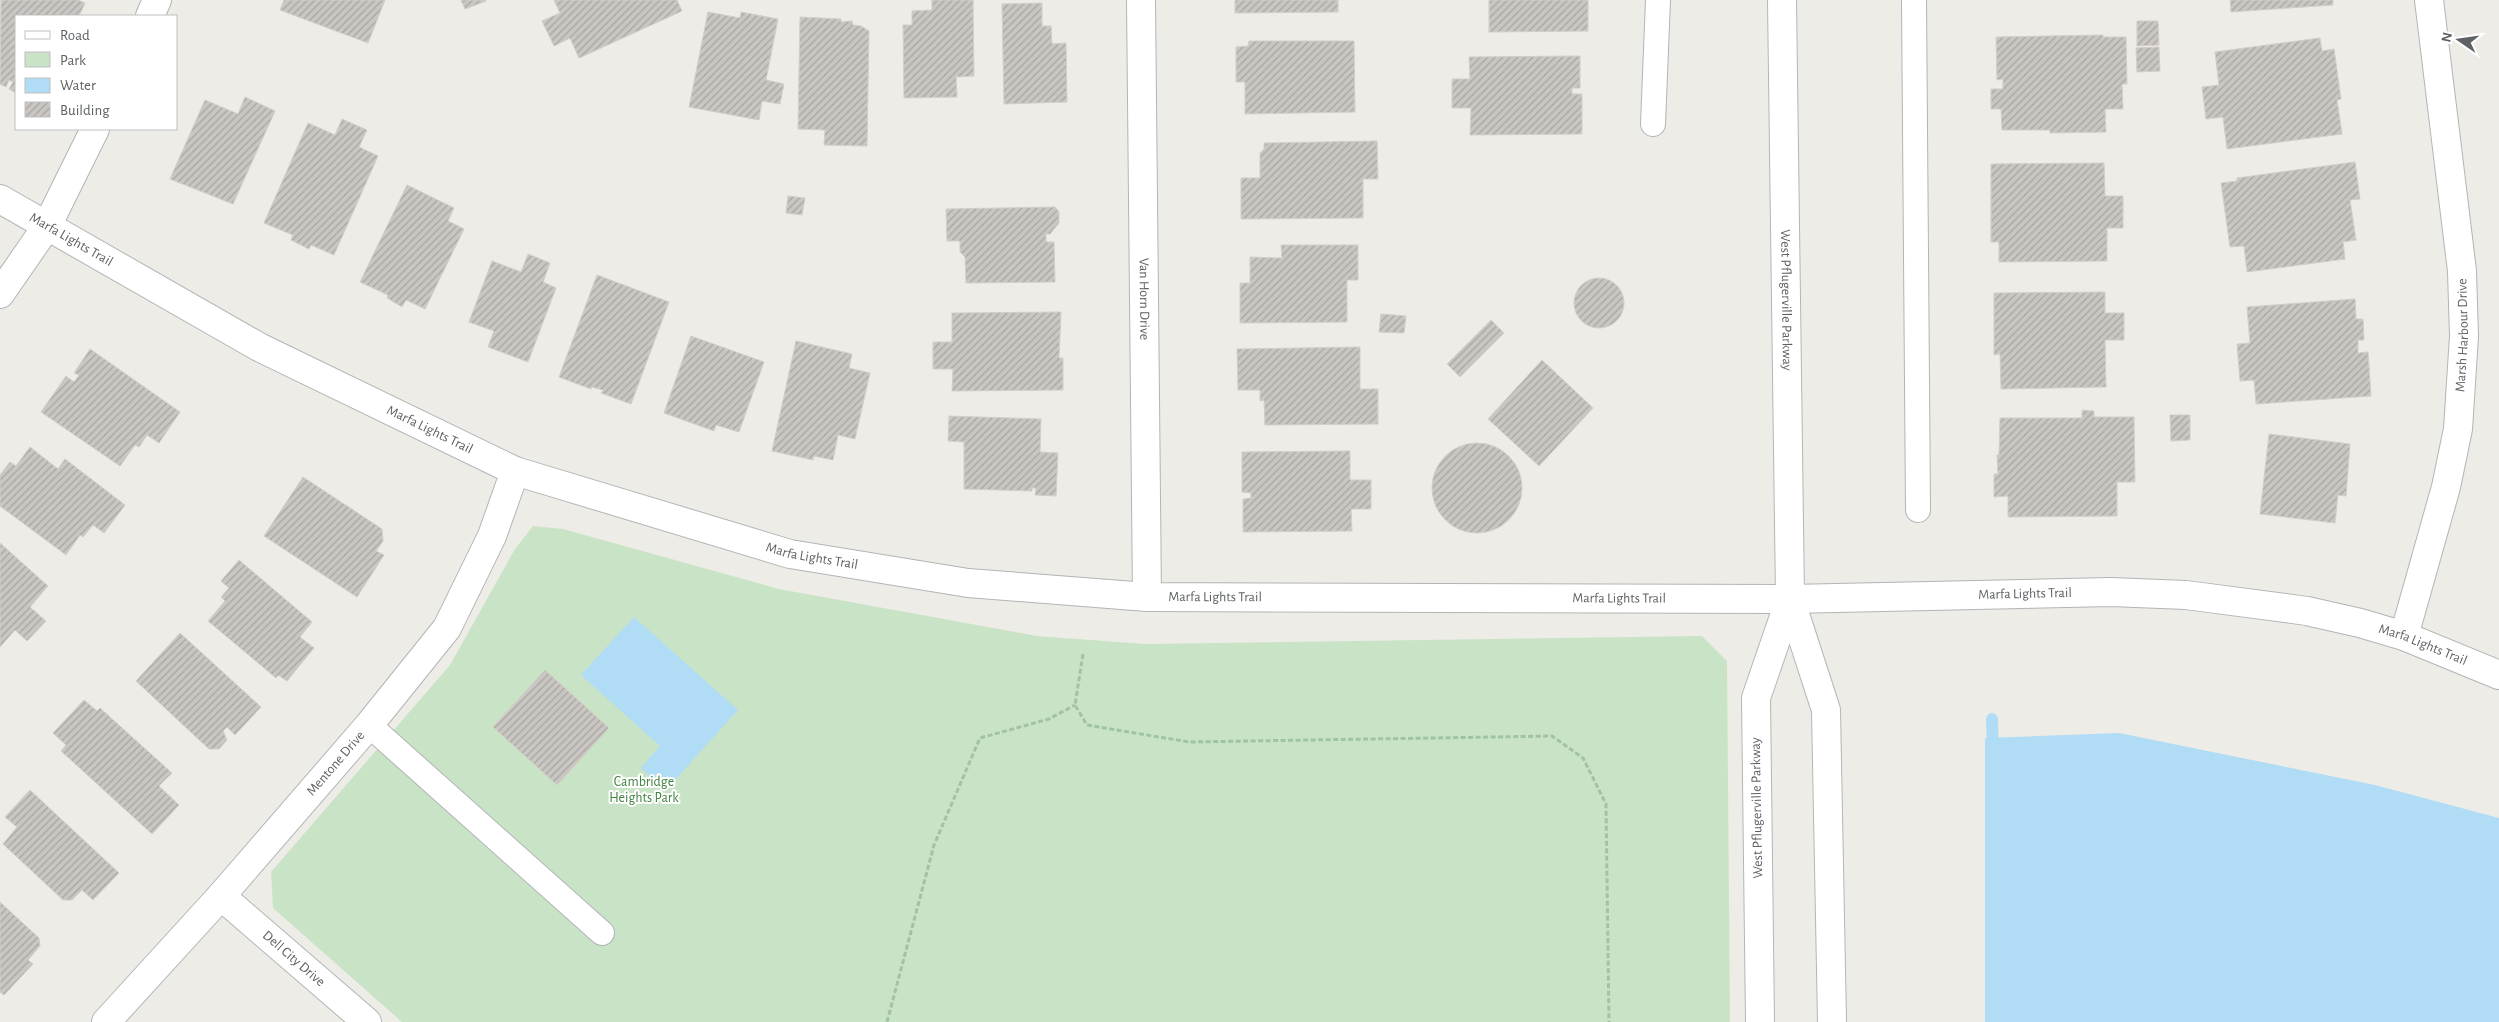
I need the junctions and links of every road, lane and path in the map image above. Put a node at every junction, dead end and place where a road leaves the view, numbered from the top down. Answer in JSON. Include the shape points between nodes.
{"nodes":[{"id":1,"x":157,"y":0,"type":"edge"},
{"id":2,"x":1140,"y":0,"type":"edge"},
{"id":3,"x":1658,"y":0,"type":"edge"},
{"id":4,"x":1782,"y":0,"type":"edge"},
{"id":5,"x":1914,"y":0,"type":"edge"},
{"id":6,"x":2430,"y":0,"type":"edge"},
{"id":7,"x":150,"y":15,"type":"edge"},
{"id":8,"x":1653,"y":124,"type":"dead end"},
{"id":9,"x":95,"y":130,"type":"edge"},
{"id":10,"x":0,"y":199,"type":"edge"},
{"id":11,"x":47,"y":226,"type":"junction"},
{"id":12,"x":0,"y":294,"type":"edge"},
{"id":13,"x":515,"y":471,"type":"junction"},
{"id":14,"x":1918,"y":510,"type":"dead end"},
{"id":15,"x":1147,"y":596,"type":"junction"},
{"id":16,"x":1790,"y":599,"type":"junction"},
{"id":17,"x":2404,"y":636,"type":"junction"},
{"id":18,"x":1083,"y":654,"type":"dead end"},
{"id":19,"x":2499,"y":675,"type":"edge"},
{"id":20,"x":1075,"y":705,"type":"junction"},
{"id":21,"x":369,"y":725,"type":"junction"},
{"id":22,"x":221,"y":896,"type":"junction"},
{"id":23,"x":602,"y":933,"type":"dead end"},
{"id":24,"x":106,"y":1022,"type":"edge"},
{"id":25,"x":366,"y":1022,"type":"edge"},
{"id":26,"x":887,"y":1022,"type":"edge"},
{"id":27,"x":1609,"y":1022,"type":"edge"},
{"id":28,"x":1760,"y":1022,"type":"edge"},
{"id":29,"x":1832,"y":1022,"type":"edge"}],
"edges":[{"from":1,"to":7,"type":"street"},
{"from":2,"to":15,"type":"street","name":"Van Horn Drive"},
{"from":3,"to":8,"type":"lane"},
{"from":4,"to":16,"type":"street","name":"West Pflugerville Parkway"},
{"from":5,"to":14,"type":"lane"},
{"from":6,"to":17,"type":"street","name":"Marsh Harbour Drive","via":[[2462,272],[2464,336],[2458,428],[2446,488]]},
{"from":9,"to":11,"type":"street"},
{"from":10,"to":11,"type":"street","name":"Marfa Lights Trail"},
{"from":11,"to":12,"type":"street"},
{"from":11,"to":13,"type":"street","name":"Marfa Lights Trail","via":[[259,347]]},
{"from":13,"to":15,"type":"street","name":"Marfa Lights Trail","via":[[790,554],[968,583]]},
{"from":13,"to":21,"type":"street","name":"Mentone Drive","via":[[492,536],[447,628]]},
{"from":15,"to":16,"type":"street","name":"Marfa Lights Trail"},
{"from":16,"to":17,"type":"street","name":"Marfa Lights Trail","via":[[2111,592],[2186,595],[2307,611]]},
{"from":16,"to":28,"type":"street","name":"West Pflugerville Parkway","via":[[1756,698]]},
{"from":16,"to":29,"type":"street","name":"West Pflugerville Parkway","via":[[1826,710]]},
{"from":17,"to":19,"type":"street","name":"Marfa Lights Trail"},
{"from":18,"to":20,"type":"path"},
{"from":20,"to":26,"type":"path","via":[[1049,719],[980,738],[934,845]]},
{"from":20,"to":27,"type":"path","via":[[1087,725],[1190,742],[1552,736],[1584,758],[1606,804]]},
{"from":21,"to":22,"type":"street","name":"Mentone Drive"},
{"from":21,"to":23,"type":"lane"},
{"from":22,"to":24,"type":"street","name":"Mentone Drive"},
{"from":22,"to":25,"type":"street","name":"Dell City Drive"}]}
